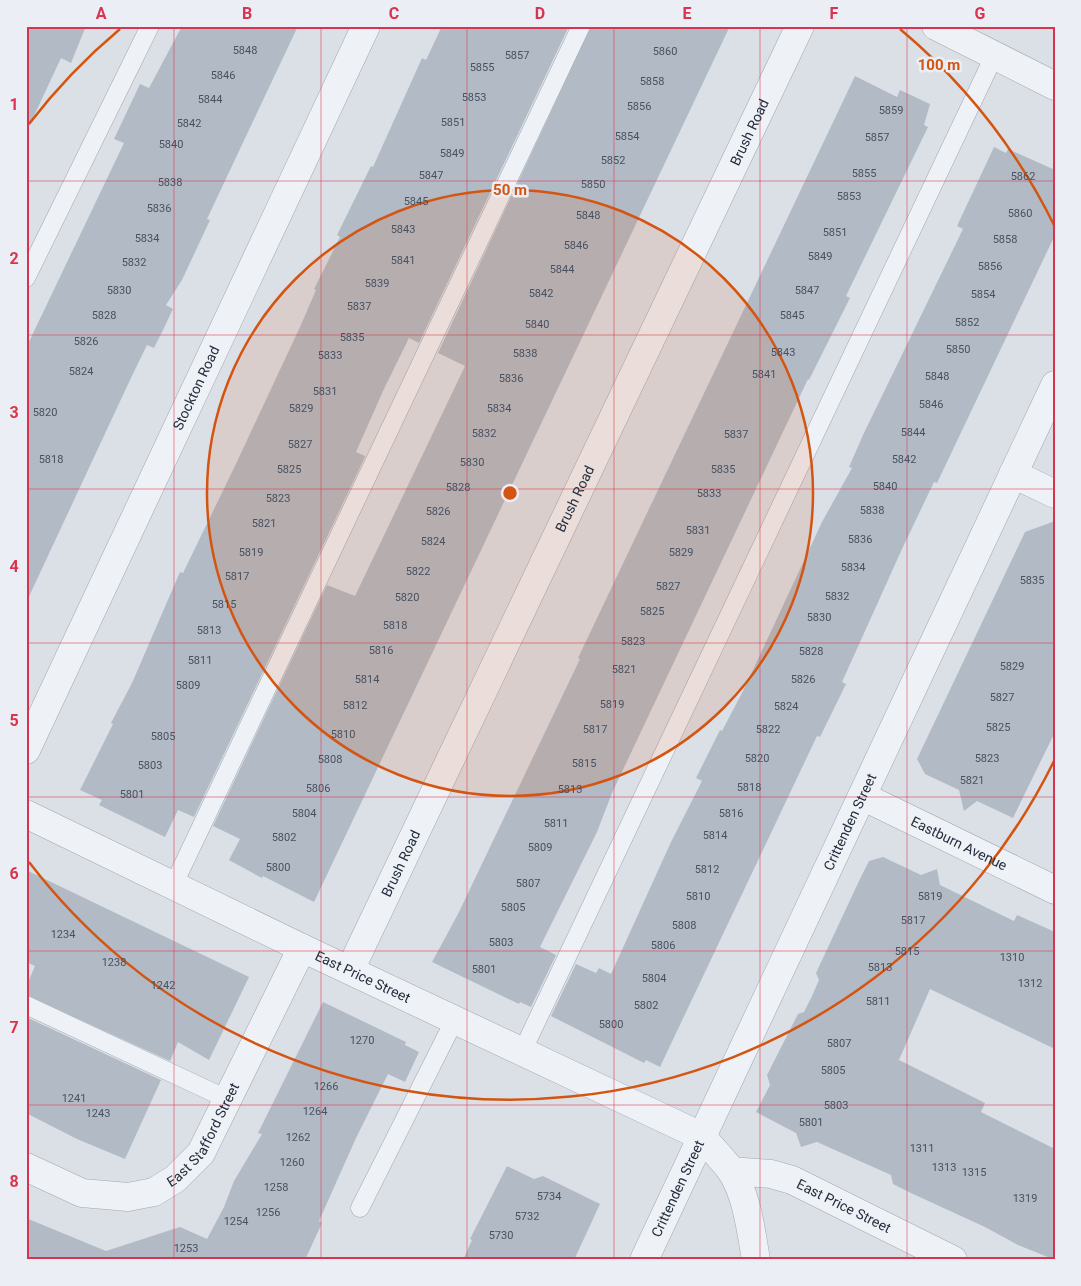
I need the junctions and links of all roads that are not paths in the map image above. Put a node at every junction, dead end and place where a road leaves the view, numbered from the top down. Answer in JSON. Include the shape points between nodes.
{"nodes":[{"id":1,"x":150,"y":26,"type":"edge"},
{"id":2,"x":366,"y":26,"type":"edge"},
{"id":3,"x":581,"y":26,"type":"edge"},
{"id":4,"x":800,"y":26,"type":"edge"},
{"id":5,"x":936,"y":26,"type":"edge"},
{"id":6,"x":995,"y":54,"type":"junction"},
{"id":7,"x":1055,"y":86,"type":"edge"},
{"id":8,"x":26,"y":278,"type":"edge"},
{"id":9,"x":1055,"y":385,"type":"edge"},
{"id":10,"x":1013,"y":474,"type":"junction"},
{"id":11,"x":1055,"y":494,"type":"edge"},
{"id":12,"x":26,"y":750,"type":"edge"},
{"id":13,"x":862,"y":796,"type":"junction"},
{"id":14,"x":26,"y":814,"type":"edge"},
{"id":15,"x":173,"y":886,"type":"junction"},
{"id":16,"x":1055,"y":890,"type":"edge"},
{"id":17,"x":302,"y":948,"type":"junction"},
{"id":18,"x":350,"y":970,"type":"junction"},
{"id":19,"x":26,"y":1005,"type":"edge"},
{"id":20,"x":455,"y":1019,"type":"junction"},
{"id":21,"x":522,"y":1052,"type":"junction"},
{"id":22,"x":227,"y":1099,"type":"junction"},
{"id":23,"x":701,"y":1136,"type":"junction"},
{"id":24,"x":26,"y":1167,"type":"edge"},
{"id":25,"x":731,"y":1170,"type":"junction"},
{"id":26,"x":360,"y":1208,"type":"dead end"},
{"id":27,"x":644,"y":1260,"type":"edge"},
{"id":28,"x":756,"y":1260,"type":"edge"},
{"id":29,"x":953,"y":1260,"type":"edge"}],
"edges":[{"from":1,"to":8,"type":"lane"},
{"from":2,"to":12,"type":"street","name":"Stockton Road"},
{"from":3,"to":15,"type":"lane"},
{"from":4,"to":18,"type":"street","name":"Brush Road"},
{"from":5,"to":6,"type":"street"},
{"from":6,"to":7,"type":"street"},
{"from":6,"to":21,"type":"lane"},
{"from":9,"to":10,"type":"street","name":"Crittenden Street"},
{"from":10,"to":11,"type":"street"},
{"from":10,"to":13,"type":"street","name":"Crittenden Street"},
{"from":13,"to":16,"type":"street","name":"Eastburn Avenue"},
{"from":13,"to":23,"type":"street","name":"Crittenden Street"},
{"from":14,"to":15,"type":"street","name":"East Price Street"},
{"from":15,"to":17,"type":"street","name":"East Price Street"},
{"from":17,"to":18,"type":"street","name":"East Price Street"},
{"from":17,"to":22,"type":"street","name":"East Stafford Street"},
{"from":18,"to":20,"type":"street","name":"East Price Street"},
{"from":19,"to":22,"type":"lane"},
{"from":20,"to":21,"type":"street","name":"East Price Street"},
{"from":20,"to":26,"type":"lane"},
{"from":21,"to":23,"type":"street","name":"East Price Street"},
{"from":22,"to":24,"type":"street","name":"East Stafford Street","via":[[201,1153],[175,1179],[154,1192],[128,1197],[82,1193]]},
{"from":23,"to":25,"type":"street"},
{"from":23,"to":27,"type":"street","name":"Crittenden Street"},
{"from":25,"to":28,"type":"street","via":[[746,1208]]},
{"from":25,"to":29,"type":"street","name":"East Price Street","via":[[771,1174],[792,1180]]}]}
